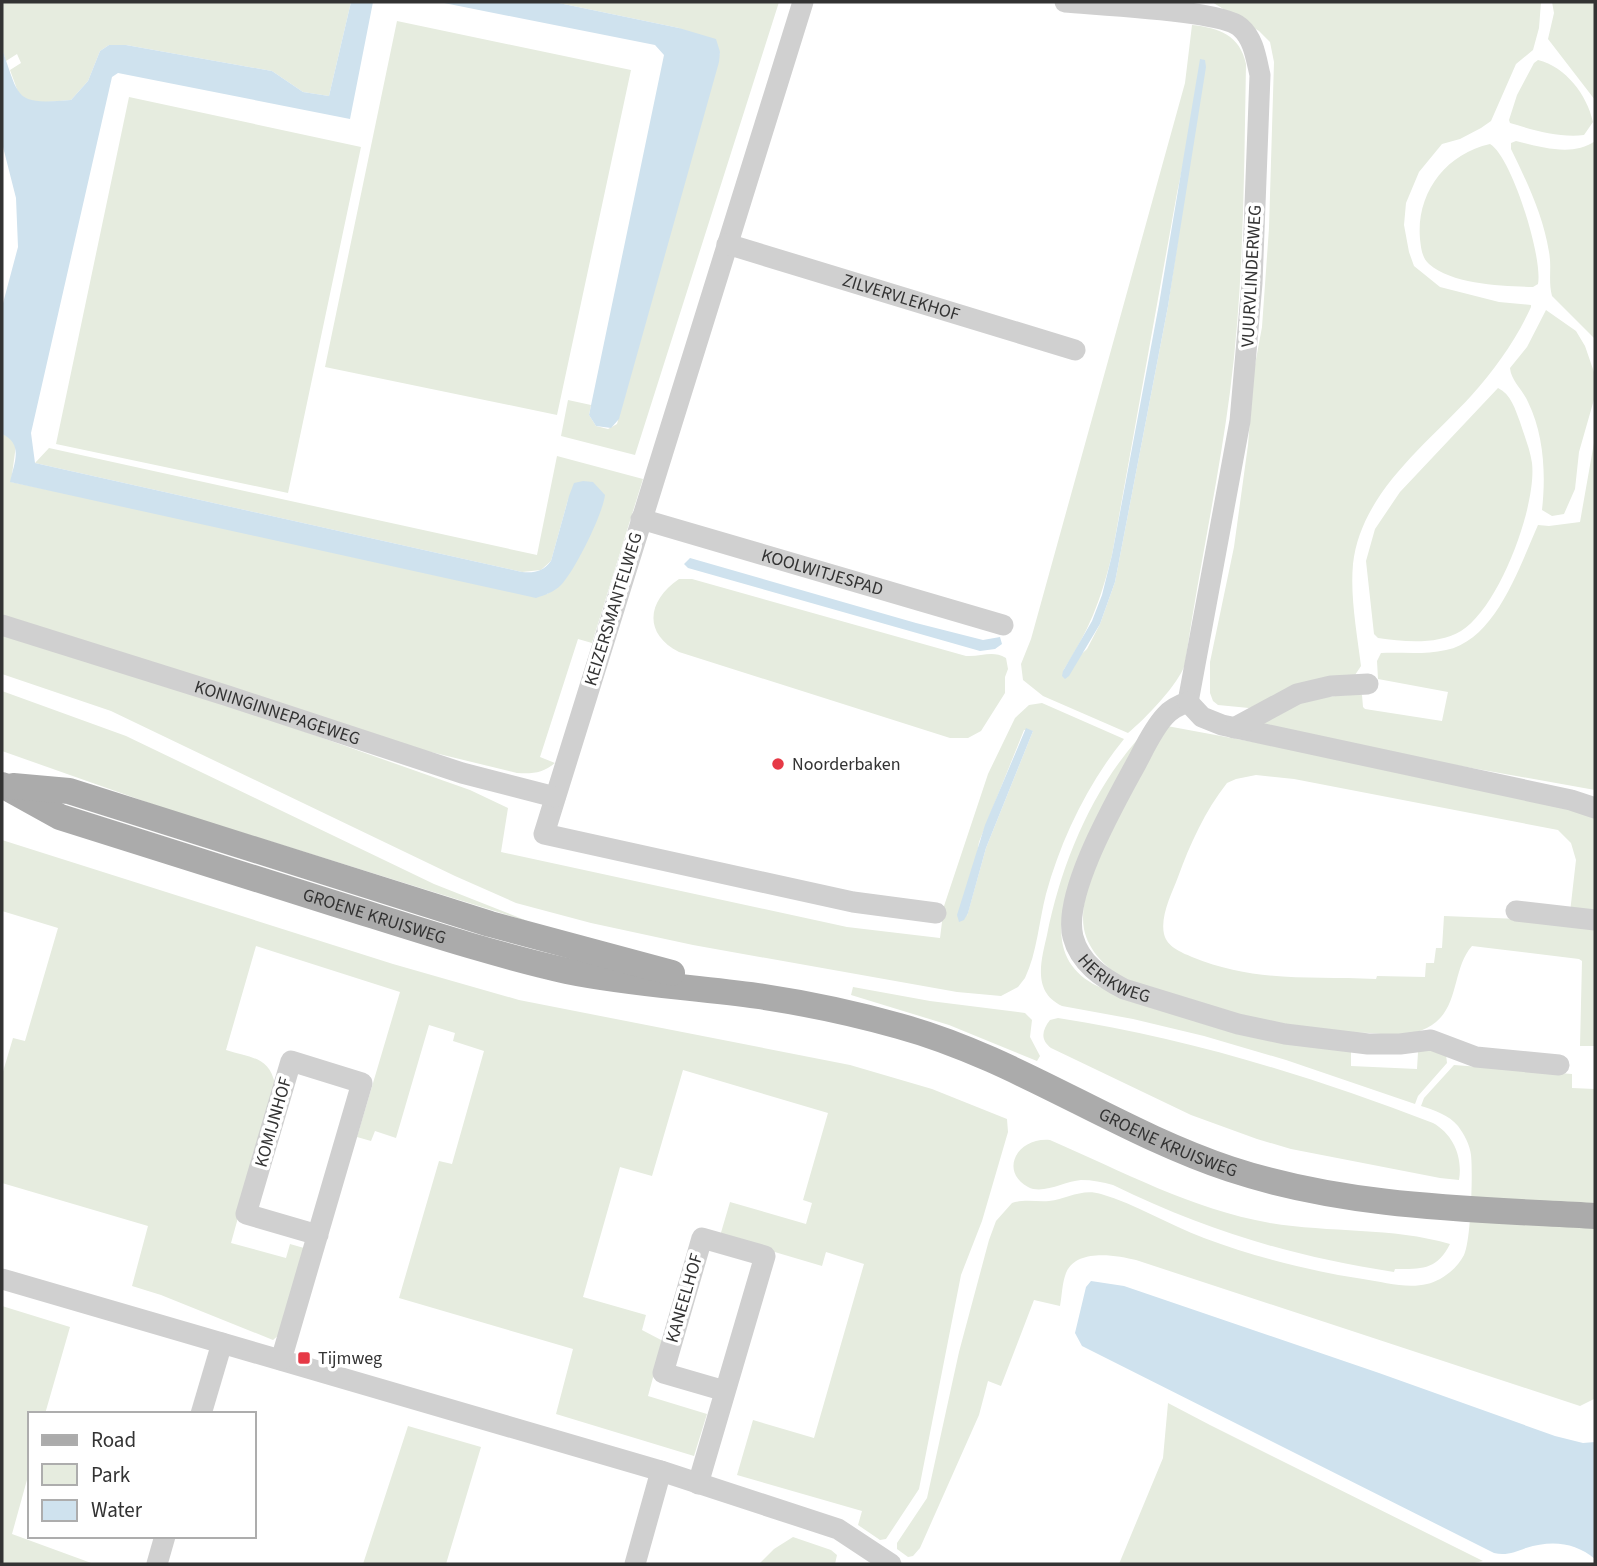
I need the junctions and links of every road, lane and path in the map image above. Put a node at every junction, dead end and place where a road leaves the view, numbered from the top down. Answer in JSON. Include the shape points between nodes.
{"nodes":[{"id":1,"x":803,"y":2,"type":"edge"},
{"id":2,"x":1065,"y":2,"type":"edge"},
{"id":3,"x":727,"y":244,"type":"junction"},
{"id":4,"x":1075,"y":350,"type":"dead end"},
{"id":5,"x":642,"y":519,"type":"junction"},
{"id":6,"x":2,"y":625,"type":"edge"},
{"id":7,"x":1003,"y":625,"type":"dead end"},
{"id":8,"x":1368,"y":684,"type":"dead end"},
{"id":9,"x":1188,"y":702,"type":"junction"},
{"id":10,"x":1234,"y":728,"type":"junction"},
{"id":11,"x":3,"y":785,"type":"edge"},
{"id":12,"x":555,"y":797,"type":"junction"},
{"id":13,"x":1595,"y":808,"type":"edge"},
{"id":14,"x":1516,"y":911,"type":"dead end"},
{"id":15,"x":936,"y":913,"type":"dead end"},
{"id":16,"x":1595,"y":920,"type":"edge"},
{"id":17,"x":1559,"y":1065,"type":"dead end"},
{"id":18,"x":1595,"y":1216,"type":"edge"},
{"id":19,"x":318,"y":1235,"type":"junction"},
{"id":20,"x":2,"y":1279,"type":"edge"},
{"id":21,"x":222,"y":1343,"type":"junction"},
{"id":22,"x":281,"y":1360,"type":"junction"},
{"id":23,"x":725,"y":1391,"type":"junction"},
{"id":24,"x":202,"y":1412,"type":"edge"},
{"id":25,"x":661,"y":1471,"type":"junction"},
{"id":26,"x":698,"y":1484,"type":"junction"},
{"id":27,"x":164,"y":1538,"type":"edge"},
{"id":28,"x":886,"y":1561,"type":"edge"},
{"id":29,"x":156,"y":1564,"type":"edge"},
{"id":30,"x":635,"y":1564,"type":"edge"}],
"edges":[{"from":1,"to":3,"type":"street","name":"KEIZERSMANTELWEG"},
{"from":2,"to":9,"type":"street","name":"VUURVLINDERWEG","via":[[1198,13],[1238,25],[1253,44],[1260,75],[1252,283],[1240,421]]},
{"from":3,"to":4,"type":"street","name":"ZILVERVLEKHOF"},
{"from":3,"to":5,"type":"street","name":"KEIZERSMANTELWEG"},
{"from":5,"to":7,"type":"street","name":"KOOLWITJESPAD"},
{"from":5,"to":12,"type":"street","name":"KEIZERSMANTELWEG"},
{"from":6,"to":12,"type":"street","name":"KONINGINNEPAGEWEG","via":[[462,774]]},
{"from":8,"to":10,"type":"street","via":[[1331,685],[1297,694]]},
{"from":9,"to":10,"type":"street","via":[[1202,717]]},
{"from":9,"to":17,"type":"street","name":"HERIKWEG","via":[[1170,712],[1154,732],[1097,839],[1081,881],[1073,909],[1073,936],[1092,969],[1124,989],[1238,1024],[1331,1041],[1400,1044],[1432,1040],[1486,1059]]},
{"from":10,"to":13,"type":"street"},
{"from":11,"to":18,"type":"main road","name":"GROENE KRUISWEG","via":[[60,817],[494,954],[620,980],[758,996],[855,1014],[930,1035],[1162,1143],[1274,1181],[1424,1206]]},
{"from":12,"to":15,"type":"street","name":"KEIZERSMANTELWEG","via":[[544,834],[853,902]]},
{"from":14,"to":16,"type":"street"},
{"from":19,"to":19,"type":"street","name":"KOMIJNHOF","via":[[246,1214],[291,1061],[362,1083]]},
{"from":19,"to":22,"type":"street","name":"KOMIJNHOF"},
{"from":20,"to":21,"type":"street"},
{"from":21,"to":22,"type":"street"},
{"from":21,"to":24,"type":"street"},
{"from":22,"to":25,"type":"street"},
{"from":23,"to":23,"type":"street","name":"KANEELHOF","via":[[663,1373],[702,1238],[765,1256]]},
{"from":23,"to":26,"type":"street","name":"KANEELHOF"},
{"from":25,"to":26,"type":"street"},
{"from":25,"to":30,"type":"street"},
{"from":26,"to":28,"type":"street","via":[[838,1529]]},
{"from":27,"to":29,"type":"street"}]}
